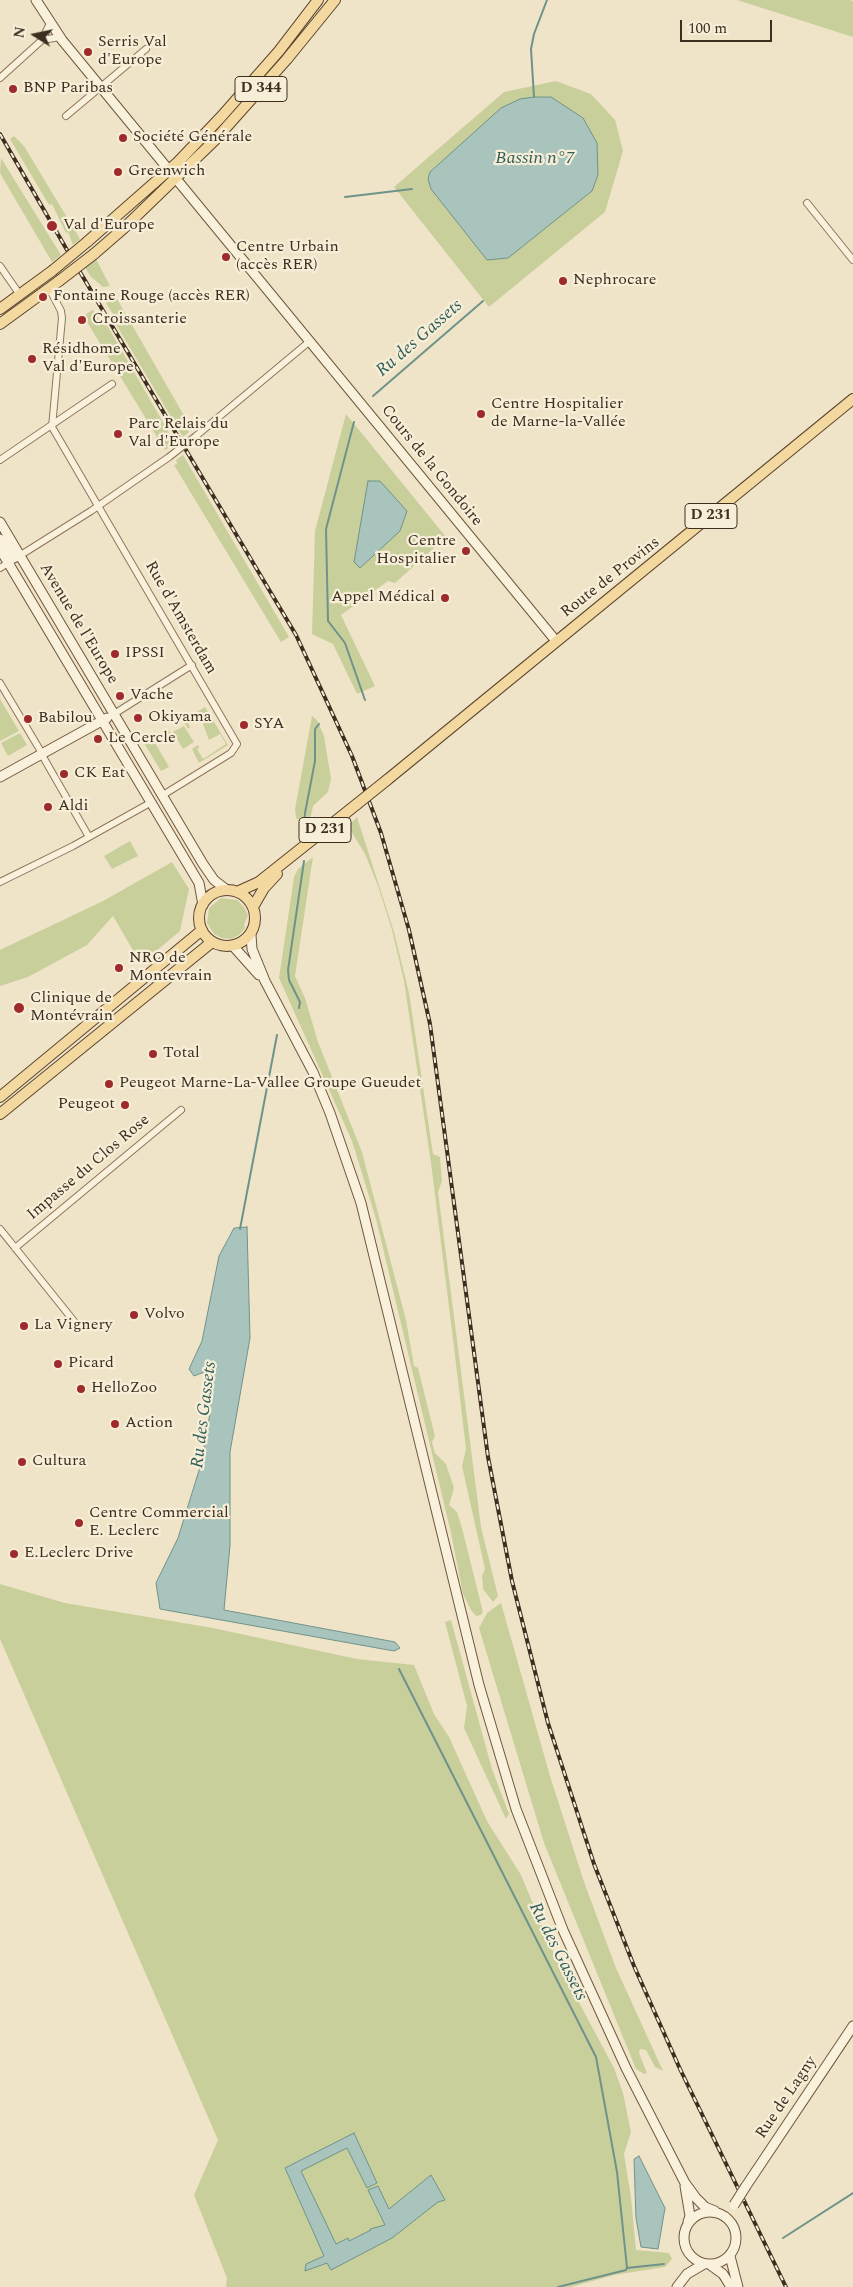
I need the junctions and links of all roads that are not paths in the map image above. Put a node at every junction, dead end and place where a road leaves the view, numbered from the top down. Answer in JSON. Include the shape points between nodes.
{"nodes":[{"id":1,"x":36,"y":0,"type":"edge"},
{"id":2,"x":318,"y":0,"type":"edge"},
{"id":3,"x":335,"y":0,"type":"edge"},
{"id":4,"x":50,"y":23,"type":"junction"},
{"id":5,"x":60,"y":37,"type":"junction"},
{"id":6,"x":42,"y":40,"type":"junction"},
{"id":7,"x":146,"y":49,"type":"dead end"},
{"id":8,"x":0,"y":78,"type":"edge"},
{"id":9,"x":101,"y":87,"type":"junction"},
{"id":10,"x":66,"y":116,"type":"dead end"},
{"id":11,"x":169,"y":170,"type":"junction"},
{"id":12,"x":176,"y":178,"type":"junction"},
{"id":13,"x":807,"y":202,"type":"dead end"},
{"id":14,"x":853,"y":260,"type":"edge"},
{"id":15,"x":0,"y":266,"type":"edge"},
{"id":16,"x":49,"y":288,"type":"junction"},
{"id":17,"x":20,"y":295,"type":"junction"},
{"id":18,"x":0,"y":309,"type":"edge"},
{"id":19,"x":0,"y":324,"type":"edge"},
{"id":20,"x":310,"y":341,"type":"junction"},
{"id":21,"x":112,"y":384,"type":"dead end"},
{"id":22,"x":853,"y":399,"type":"edge"},
{"id":23,"x":52,"y":427,"type":"junction"},
{"id":24,"x":0,"y":460,"type":"edge"},
{"id":25,"x":98,"y":506,"type":"junction"},
{"id":26,"x":0,"y":522,"type":"edge"},
{"id":27,"x":0,"y":539,"type":"edge"},
{"id":28,"x":0,"y":549,"type":"edge"},
{"id":29,"x":11,"y":561,"type":"edge"},
{"id":30,"x":556,"y":642,"type":"junction"},
{"id":31,"x":192,"y":665,"type":"junction"},
{"id":32,"x":0,"y":683,"type":"edge"},
{"id":33,"x":108,"y":718,"type":"junction"},
{"id":34,"x":42,"y":755,"type":"junction"},
{"id":35,"x":0,"y":777,"type":"edge"},
{"id":36,"x":166,"y":794,"type":"junction"},
{"id":37,"x":150,"y":803,"type":"junction"},
{"id":38,"x":89,"y":837,"type":"junction"},
{"id":39,"x":292,"y":856,"type":"junction"},
{"id":40,"x":0,"y":882,"type":"edge"},
{"id":41,"x":232,"y":891,"type":"junction"},
{"id":42,"x":203,"y":905,"type":"junction"},
{"id":43,"x":253,"y":907,"type":"junction"},
{"id":44,"x":202,"y":930,"type":"junction"},
{"id":45,"x":251,"y":934,"type":"junction"},
{"id":46,"x":212,"y":942,"type":"junction"},
{"id":47,"x":233,"y":946,"type":"junction"},
{"id":48,"x":264,"y":981,"type":"junction"},
{"id":49,"x":0,"y":1097,"type":"edge"},
{"id":50,"x":181,"y":1110,"type":"dead end"},
{"id":51,"x":0,"y":1114,"type":"edge"},
{"id":52,"x":0,"y":1229,"type":"edge"},
{"id":53,"x":15,"y":1248,"type":"junction"},
{"id":54,"x":77,"y":1325,"type":"dead end"},
{"id":55,"x":853,"y":2026,"type":"edge"},
{"id":56,"x":685,"y":2184,"type":"junction"},
{"id":57,"x":734,"y":2205,"type":"junction"},
{"id":58,"x":716,"y":2212,"type":"junction"},
{"id":59,"x":732,"y":2222,"type":"junction"},
{"id":60,"x":688,"y":2223,"type":"junction"},
{"id":61,"x":688,"y":2253,"type":"junction"},
{"id":62,"x":730,"y":2256,"type":"junction"},
{"id":63,"x":706,"y":2264,"type":"junction"},
{"id":64,"x":687,"y":2274,"type":"junction"},
{"id":65,"x":677,"y":2287,"type":"edge"},
{"id":66,"x":731,"y":2287,"type":"edge"},
{"id":67,"x":738,"y":2287,"type":"edge"}],
"edges":[{"from":1,"to":4,"type":"main road","name":"Cours de la Gondoire"},
{"from":2,"to":11,"type":"main road","number":"D 344","via":[[221,118]]},
{"from":3,"to":12,"type":"main road","number":"D 344","via":[[227,127]]},
{"from":4,"to":5,"type":"main road","name":"Cours de la Gondoire"},
{"from":4,"to":6,"type":"street"},
{"from":5,"to":6,"type":"street"},
{"from":5,"to":9,"type":"main road","name":"Cours de la Gondoire"},
{"from":6,"to":8,"type":"street"},
{"from":7,"to":9,"type":"street"},
{"from":9,"to":10,"type":"street"},
{"from":9,"to":11,"type":"main road","name":"Cours de la Gondoire"},
{"from":11,"to":12,"type":"main road","name":"Cours de la Gondoire"},
{"from":11,"to":17,"type":"main road","number":"D 344","bridge":true},
{"from":12,"to":16,"type":"main road","number":"D 344","bridge":true,"via":[[94,254]]},
{"from":12,"to":20,"type":"main road","name":"Cours de la Gondoire"},
{"from":13,"to":14,"type":"street"},
{"from":15,"to":17,"type":"street"},
{"from":16,"to":19,"type":"main road","number":"D 344"},
{"from":16,"to":23,"type":"street","via":[[62,318]]},
{"from":17,"to":18,"type":"main road","number":"D 344"},
{"from":20,"to":25,"type":"street","bridge":true,"via":[[169,458]]},
{"from":20,"to":30,"type":"main road","name":"Cours de la Gondoire"},
{"from":21,"to":23,"type":"street"},
{"from":22,"to":30,"type":"main road","name":"Route de Provins","number":"D 231"},
{"from":23,"to":24,"type":"street"},
{"from":23,"to":25,"type":"street","name":"Rue d'Amsterdam"},
{"from":25,"to":29,"type":"street"},
{"from":25,"to":31,"type":"street","name":"Rue d'Amsterdam"},
{"from":26,"to":29,"type":"main road","name":"Avenue de l'Europe"},
{"from":27,"to":29,"type":"main road"},
{"from":28,"to":29,"type":"main road","name":"Avenue de l'Europe"},
{"from":29,"to":33,"type":"main road","name":"Avenue de l'Europe","via":[[48,604]]},
{"from":29,"to":33,"type":"main road","name":"Avenue de l'Europe","via":[[69,664],[77,668]]},
{"from":30,"to":39,"type":"main road","name":"Route de Provins","number":"D 231","bridge":true},
{"from":31,"to":33,"type":"street"},
{"from":31,"to":36,"type":"street","name":"Rue d'Amsterdam","via":[[237,744],[231,752]]},
{"from":32,"to":34,"type":"street"},
{"from":33,"to":34,"type":"main road"},
{"from":33,"to":36,"type":"main road","name":"Avenue de l'Europe"},
{"from":33,"to":37,"type":"main road","name":"Avenue de l'Europe"},
{"from":34,"to":35,"type":"main road"},
{"from":34,"to":38,"type":"street"},
{"from":36,"to":41,"type":"main road","name":"Avenue de l'Europe","via":[[214,880]]},
{"from":37,"to":38,"type":"street"},
{"from":37,"to":42,"type":"main road","name":"Avenue de l'Europe","via":[[199,883]]},
{"from":38,"to":40,"type":"street"},
{"from":39,"to":41,"type":"main road","number":"D 231","via":[[259,882]]},
{"from":39,"to":43,"type":"main road","number":"D 231","via":[[264,888]]},
{"from":41,"to":42,"type":"main road","number":"D 231","via":[[213,894]]},
{"from":41,"to":43,"type":"main road"},
{"from":42,"to":44,"type":"main road","via":[[200,913]]},
{"from":43,"to":45,"type":"main road","number":"D 231","via":[[255,922]]},
{"from":44,"to":46,"type":"main road"},
{"from":44,"to":49,"type":"main road"},
{"from":45,"to":47,"type":"main road"},
{"from":45,"to":48,"type":"main road","via":[[252,949]]},
{"from":46,"to":47,"type":"main road"},
{"from":46,"to":51,"type":"main road"},
{"from":47,"to":48,"type":"main road"},
{"from":48,"to":56,"type":"main road","via":[[313,1072],[358,1194],[479,1685],[516,1809],[563,1930],[626,2068]]},
{"from":50,"to":53,"type":"street","name":"Impasse du Clos Rose"},
{"from":52,"to":53,"type":"street"},
{"from":53,"to":54,"type":"street"},
{"from":55,"to":57,"type":"main road","name":"Rue de Lagny","bridge":true},
{"from":56,"to":58,"type":"main road","via":[[705,2207]]},
{"from":56,"to":60,"type":"main road","via":[[690,2216]]},
{"from":57,"to":58,"type":"main road"},
{"from":57,"to":59,"type":"main road"},
{"from":58,"to":59,"type":"main road"},
{"from":58,"to":60,"type":"main road","via":[[699,2213]]},
{"from":59,"to":62,"type":"main road","via":[[737,2239]]},
{"from":60,"to":61,"type":"main road","via":[[683,2238]]},
{"from":61,"to":63,"type":"main road"},
{"from":61,"to":64,"type":"main road"},
{"from":62,"to":63,"type":"main road","via":[[720,2262]]},
{"from":62,"to":67,"type":"main road"},
{"from":63,"to":64,"type":"main road"},
{"from":63,"to":66,"type":"main road","via":[[723,2274]]},
{"from":64,"to":65,"type":"main road"}]}
